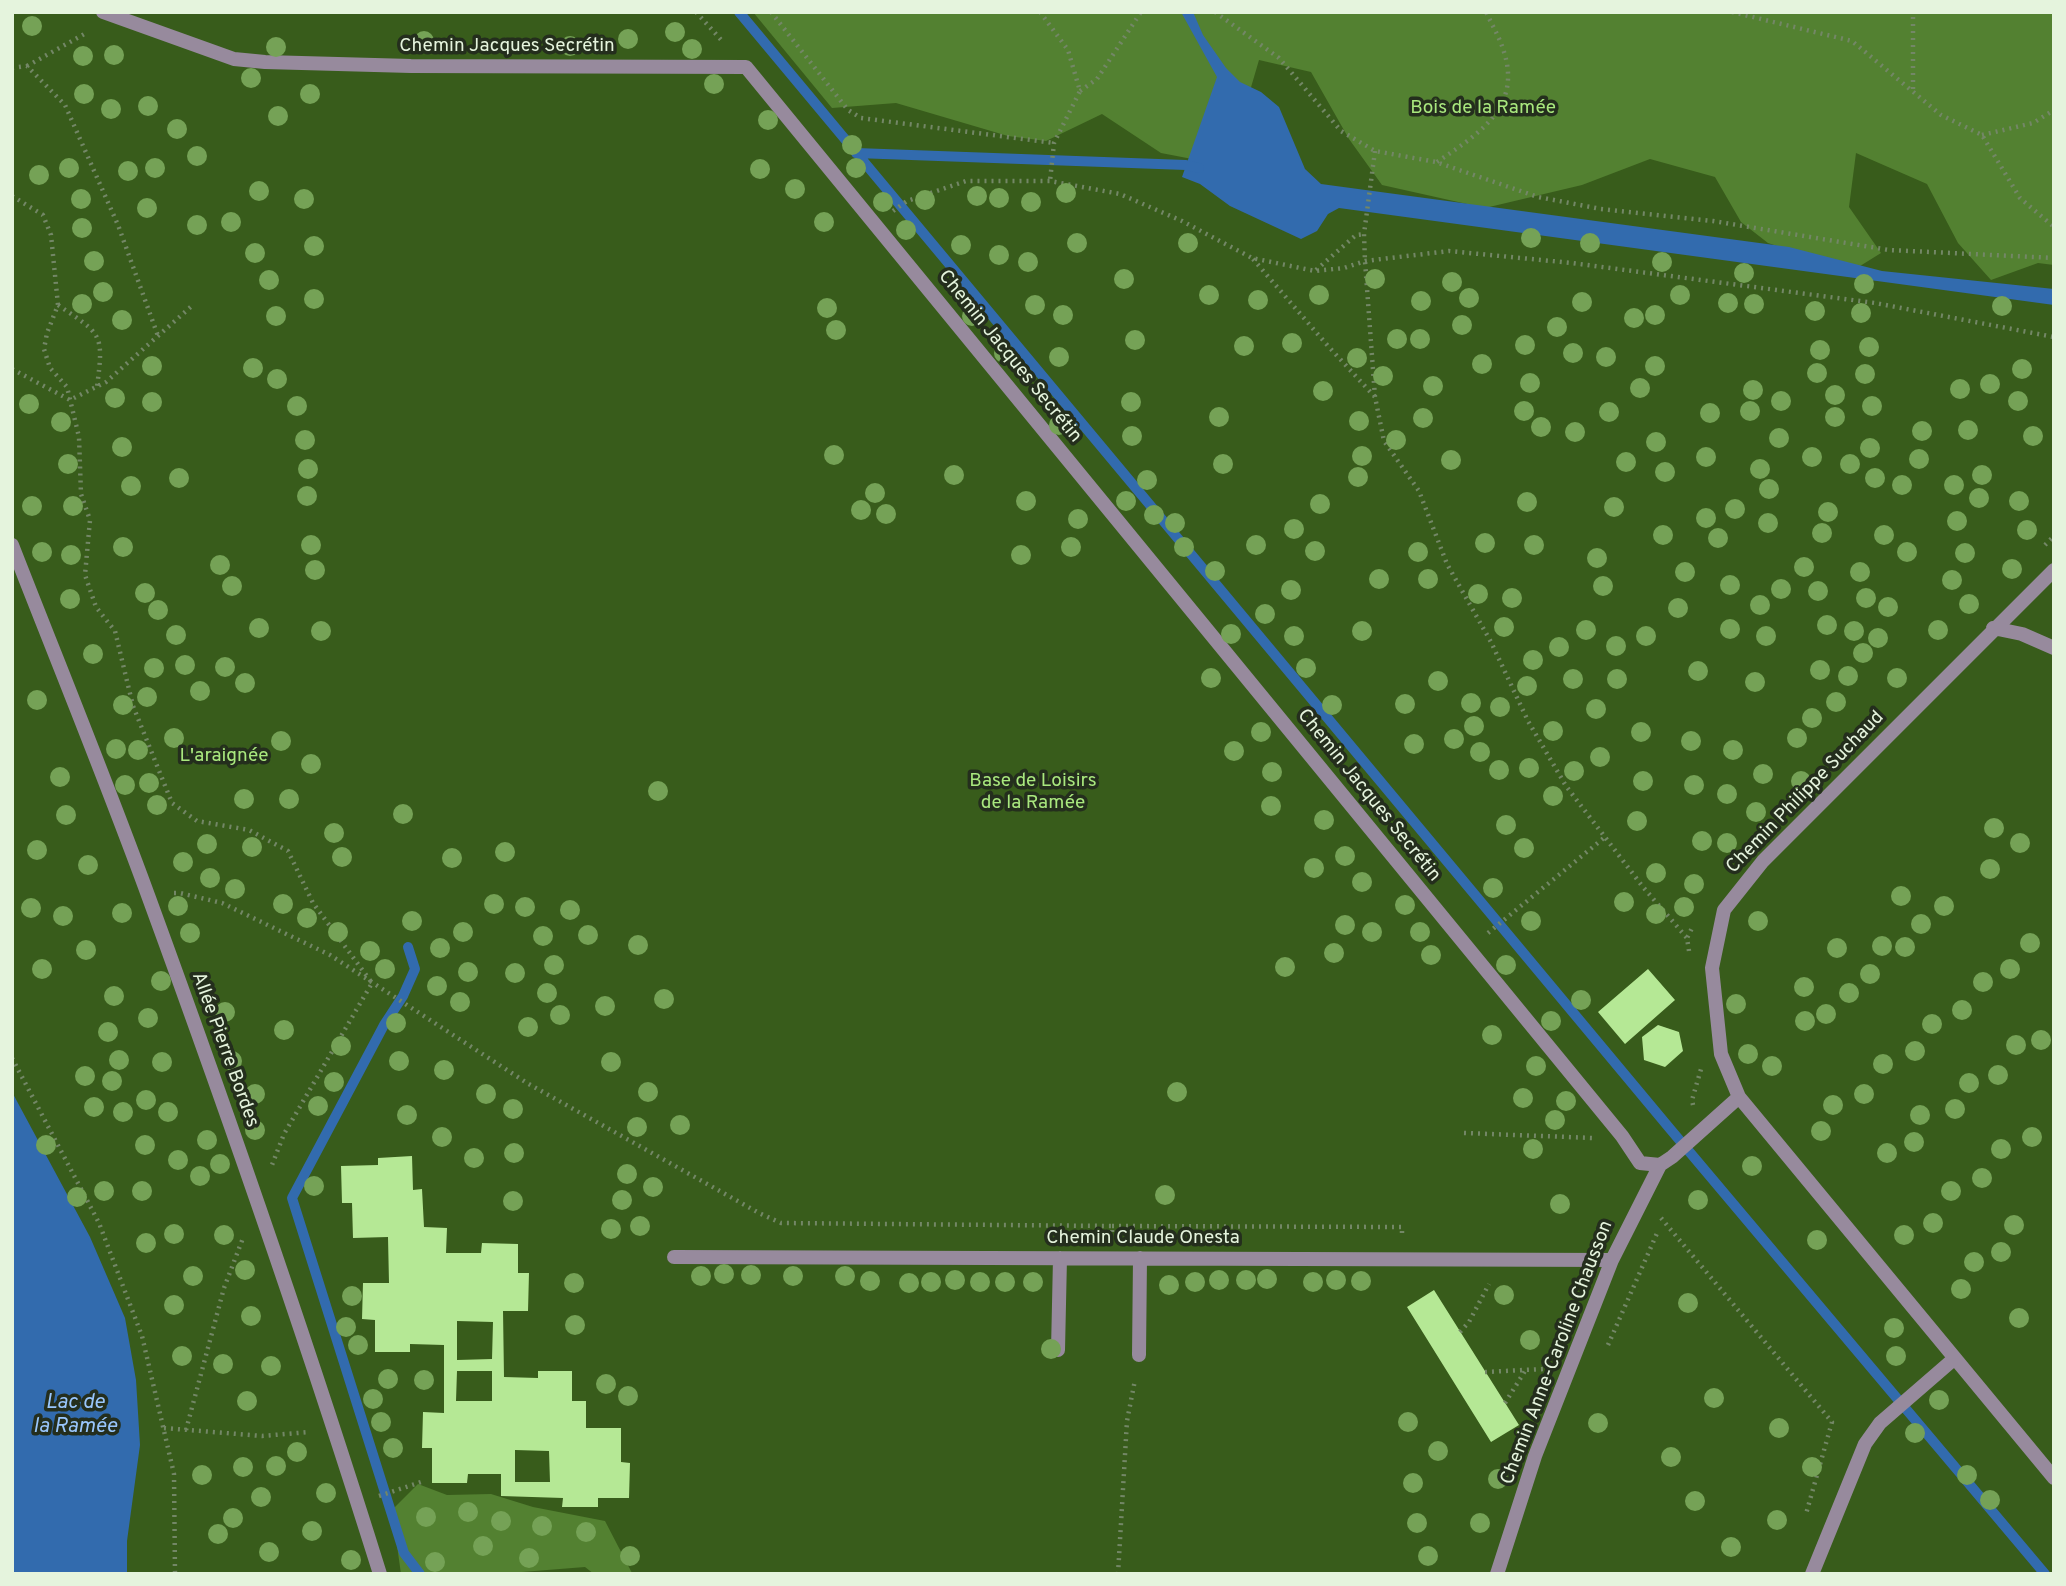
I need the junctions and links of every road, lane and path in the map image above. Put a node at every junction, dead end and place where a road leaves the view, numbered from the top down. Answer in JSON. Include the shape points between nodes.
{"nodes":[{"id":1,"x":771,"y":12,"type":"edge"},
{"id":2,"x":1041,"y":12,"type":"edge"},
{"id":3,"x":1141,"y":12,"type":"edge"},
{"id":4,"x":1215,"y":12,"type":"edge"},
{"id":5,"x":1486,"y":12,"type":"edge"},
{"id":6,"x":1732,"y":12,"type":"edge"},
{"id":7,"x":1913,"y":12,"type":"edge"},
{"id":8,"x":104,"y":14,"type":"edge"},
{"id":9,"x":27,"y":66,"type":"junction"},
{"id":10,"x":12,"y":68,"type":"edge"},
{"id":11,"x":1913,"y":90,"type":"junction"},
{"id":12,"x":1080,"y":91,"type":"junction"},
{"id":13,"x":2054,"y":110,"type":"edge"},
{"id":14,"x":1982,"y":135,"type":"junction"},
{"id":15,"x":1054,"y":143,"type":"junction"},
{"id":16,"x":1375,"y":151,"type":"junction"},
{"id":17,"x":1436,"y":162,"type":"junction"},
{"id":18,"x":1051,"y":181,"type":"junction"},
{"id":19,"x":12,"y":196,"type":"edge"},
{"id":20,"x":891,"y":212,"type":"dead end"},
{"id":21,"x":2054,"y":227,"type":"edge"},
{"id":22,"x":1364,"y":234,"type":"junction"},
{"id":23,"x":1252,"y":258,"type":"junction"},
{"id":24,"x":2054,"y":258,"type":"edge"},
{"id":25,"x":1365,"y":261,"type":"junction"},
{"id":26,"x":1315,"y":271,"type":"junction"},
{"id":27,"x":194,"y":304,"type":"dead end"},
{"id":28,"x":58,"y":305,"type":"junction"},
{"id":29,"x":158,"y":336,"type":"junction"},
{"id":30,"x":2054,"y":337,"type":"edge"},
{"id":31,"x":12,"y":369,"type":"edge"},
{"id":32,"x":97,"y":387,"type":"junction"},
{"id":33,"x":1376,"y":397,"type":"junction"},
{"id":34,"x":70,"y":400,"type":"junction"},
{"id":35,"x":12,"y":545,"type":"edge"},
{"id":36,"x":2054,"y":570,"type":"edge"},
{"id":37,"x":1993,"y":628,"type":"junction"},
{"id":38,"x":2054,"y":648,"type":"edge"},
{"id":39,"x":1605,"y":836,"type":"junction"},
{"id":40,"x":149,"y":896,"type":"junction"},
{"id":41,"x":1494,"y":927,"type":"dead end"},
{"id":42,"x":1687,"y":939,"type":"dead end"},
{"id":43,"x":372,"y":983,"type":"junction"},
{"id":44,"x":12,"y":1058,"type":"edge"},
{"id":45,"x":1739,"y":1097,"type":"junction"},
{"id":46,"x":1464,"y":1133,"type":"dead end"},
{"id":47,"x":1622,"y":1136,"type":"junction"},
{"id":48,"x":1666,"y":1161,"type":"junction"},
{"id":49,"x":1640,"y":1201,"type":"junction"},
{"id":50,"x":1112,"y":1226,"type":"junction"},
{"id":51,"x":674,"y":1257,"type":"dead end"},
{"id":52,"x":1111,"y":1257,"type":"junction"},
{"id":53,"x":1060,"y":1258,"type":"junction"},
{"id":54,"x":1140,"y":1258,"type":"junction"},
{"id":55,"x":1402,"y":1259,"type":"junction"},
{"id":56,"x":1493,"y":1260,"type":"junction"},
{"id":57,"x":1612,"y":1260,"type":"junction"},
{"id":58,"x":1460,"y":1332,"type":"dead end"},
{"id":59,"x":1058,"y":1350,"type":"dead end"},
{"id":60,"x":1139,"y":1355,"type":"joint"},
{"id":61,"x":1955,"y":1358,"type":"junction"},
{"id":62,"x":1525,"y":1370,"type":"junction"},
{"id":63,"x":1569,"y":1371,"type":"junction"},
{"id":64,"x":1485,"y":1373,"type":"dead end"},
{"id":65,"x":1505,"y":1404,"type":"dead end"},
{"id":66,"x":333,"y":1423,"type":"junction"},
{"id":67,"x":164,"y":1428,"type":"junction"},
{"id":68,"x":2054,"y":1478,"type":"edge"},
{"id":69,"x":421,"y":1482,"type":"dead end"},
{"id":70,"x":394,"y":1490,"type":"dead end"},
{"id":71,"x":1802,"y":1525,"type":"dead end"},
{"id":72,"x":175,"y":1574,"type":"edge"},
{"id":73,"x":380,"y":1574,"type":"edge"},
{"id":74,"x":1118,"y":1574,"type":"edge"},
{"id":75,"x":1497,"y":1574,"type":"edge"},
{"id":76,"x":1812,"y":1574,"type":"edge"}],
"edges":[{"from":1,"to":15,"type":"path","via":[[848,110],[861,118]]},
{"from":2,"to":12,"type":"path","via":[[1068,50]]},
{"from":3,"to":12,"type":"path","via":[[1097,79]]},
{"from":4,"to":16,"type":"path","via":[[1279,58],[1341,131]]},
{"from":5,"to":17,"type":"path","via":[[1504,53],[1509,85],[1496,116]]},
{"from":6,"to":11,"type":"path","via":[[1852,41]]},
{"from":7,"to":11,"type":"path"},
{"from":8,"to":9,"type":"path","via":[[96,27]]},
{"from":8,"to":47,"type":"lane","name":"Chemin Jacques Secrétin","via":[[234,59],[265,62],[746,67]]},
{"from":9,"to":10,"type":"path"},
{"from":9,"to":29,"type":"path","via":[[65,105],[118,225]]},
{"from":11,"to":14,"type":"path","via":[[1941,115]]},
{"from":12,"to":15,"type":"path"},
{"from":13,"to":14,"type":"path","via":[[2033,123]]},
{"from":14,"to":21,"type":"path","via":[[2020,198]]},
{"from":15,"to":18,"type":"path"},
{"from":16,"to":17,"type":"path"},
{"from":16,"to":22,"type":"path"},
{"from":17,"to":24,"type":"path","via":[[1538,197],[1601,209],[1713,221],[1889,250]]},
{"from":18,"to":20,"type":"path","via":[[966,181],[907,201]]},
{"from":18,"to":23,"type":"path","via":[[1120,194]]},
{"from":19,"to":28,"type":"path","via":[[43,215],[51,235]]},
{"from":22,"to":25,"type":"path"},
{"from":22,"to":26,"type":"path","via":[[1356,235]]},
{"from":23,"to":26,"type":"path"},
{"from":23,"to":33,"type":"path"},
{"from":25,"to":26,"type":"path"},
{"from":25,"to":30,"type":"path","via":[[1449,251],[1572,263],[1875,303]]},
{"from":25,"to":33,"type":"path"},
{"from":27,"to":29,"type":"path"},
{"from":28,"to":32,"type":"path","via":[[94,329],[101,344]]},
{"from":28,"to":34,"type":"path","via":[[44,349]]},
{"from":29,"to":32,"type":"path"},
{"from":31,"to":34,"type":"path"},
{"from":32,"to":34,"type":"path"},
{"from":33,"to":39,"type":"path","via":[[1384,441],[1419,491],[1447,564],[1528,721],[1566,786]]},
{"from":34,"to":43,"type":"path","via":[[79,438],[81,494],[90,520],[85,575],[96,607],[115,631],[133,706],[172,803],[197,821],[249,830],[288,851],[313,903]]},
{"from":35,"to":40,"type":"lane","name":"Allée Pierre Bordes"},
{"from":36,"to":37,"type":"lane","name":"Chemin Philippe Suchaud"},
{"from":37,"to":38,"type":"lane"},
{"from":37,"to":45,"type":"lane","name":"Chemin Philippe Suchaud","via":[[1763,861],[1724,910],[1712,968],[1721,1054]]},
{"from":39,"to":41,"type":"path"},
{"from":39,"to":42,"type":"path"},
{"from":40,"to":43,"type":"path","via":[[180,893],[222,903],[330,956]]},
{"from":40,"to":66,"type":"lane","name":"Allée Pierre Bordes"},
{"from":43,"to":50,"type":"path","via":[[527,1083],[781,1223]]},
{"from":44,"to":67,"type":"path","via":[[100,1223],[142,1336]]},
{"from":45,"to":48,"type":"lane"},
{"from":45,"to":61,"type":"lane","name":"Chemin Philippe Suchaud"},
{"from":46,"to":47,"type":"path"},
{"from":47,"to":48,"type":"lane","name":"Chemin Jacques Secrétin","via":[[1640,1163]]},
{"from":48,"to":49,"type":"lane","name":"Chemin Anne-Caroline Chausson"},
{"from":49,"to":57,"type":"lane","name":"Chemin Anne-Caroline Chausson"},
{"from":49,"to":71,"type":"path","via":[[1663,1220],[1832,1422]]},
{"from":50,"to":52,"type":"path"},
{"from":50,"to":55,"type":"path","via":[[1402,1227]]},
{"from":51,"to":53,"type":"lane","name":"Chemin Claude Onesta"},
{"from":52,"to":53,"type":"lane","name":"Chemin Claude Onesta"},
{"from":52,"to":54,"type":"lane","name":"Chemin Claude Onesta"},
{"from":53,"to":59,"type":"lane"},
{"from":54,"to":55,"type":"lane","name":"Chemin Claude Onesta"},
{"from":54,"to":60,"type":"lane"},
{"from":55,"to":56,"type":"lane","name":"Chemin Claude Onesta"},
{"from":56,"to":57,"type":"lane","name":"Chemin Claude Onesta"},
{"from":56,"to":58,"type":"path","via":[[1494,1273]]},
{"from":57,"to":63,"type":"lane","name":"Chemin Anne-Caroline Chausson"},
{"from":60,"to":74,"type":"path","via":[[1127,1421]]},
{"from":61,"to":68,"type":"lane","name":"Chemin Philippe Suchaud"},
{"from":61,"to":76,"type":"lane","via":[[1880,1423],[1865,1444]]},
{"from":62,"to":63,"type":"path"},
{"from":62,"to":64,"type":"path"},
{"from":62,"to":65,"type":"path"},
{"from":63,"to":75,"type":"lane","name":"Chemin Anne-Caroline Chausson","via":[[1535,1456]]},
{"from":66,"to":67,"type":"path","via":[[309,1432],[262,1436]]},
{"from":66,"to":73,"type":"lane","name":"Allée Pierre Bordes"},
{"from":67,"to":72,"type":"path","via":[[174,1474]]},
{"from":69,"to":70,"type":"path"}]}
